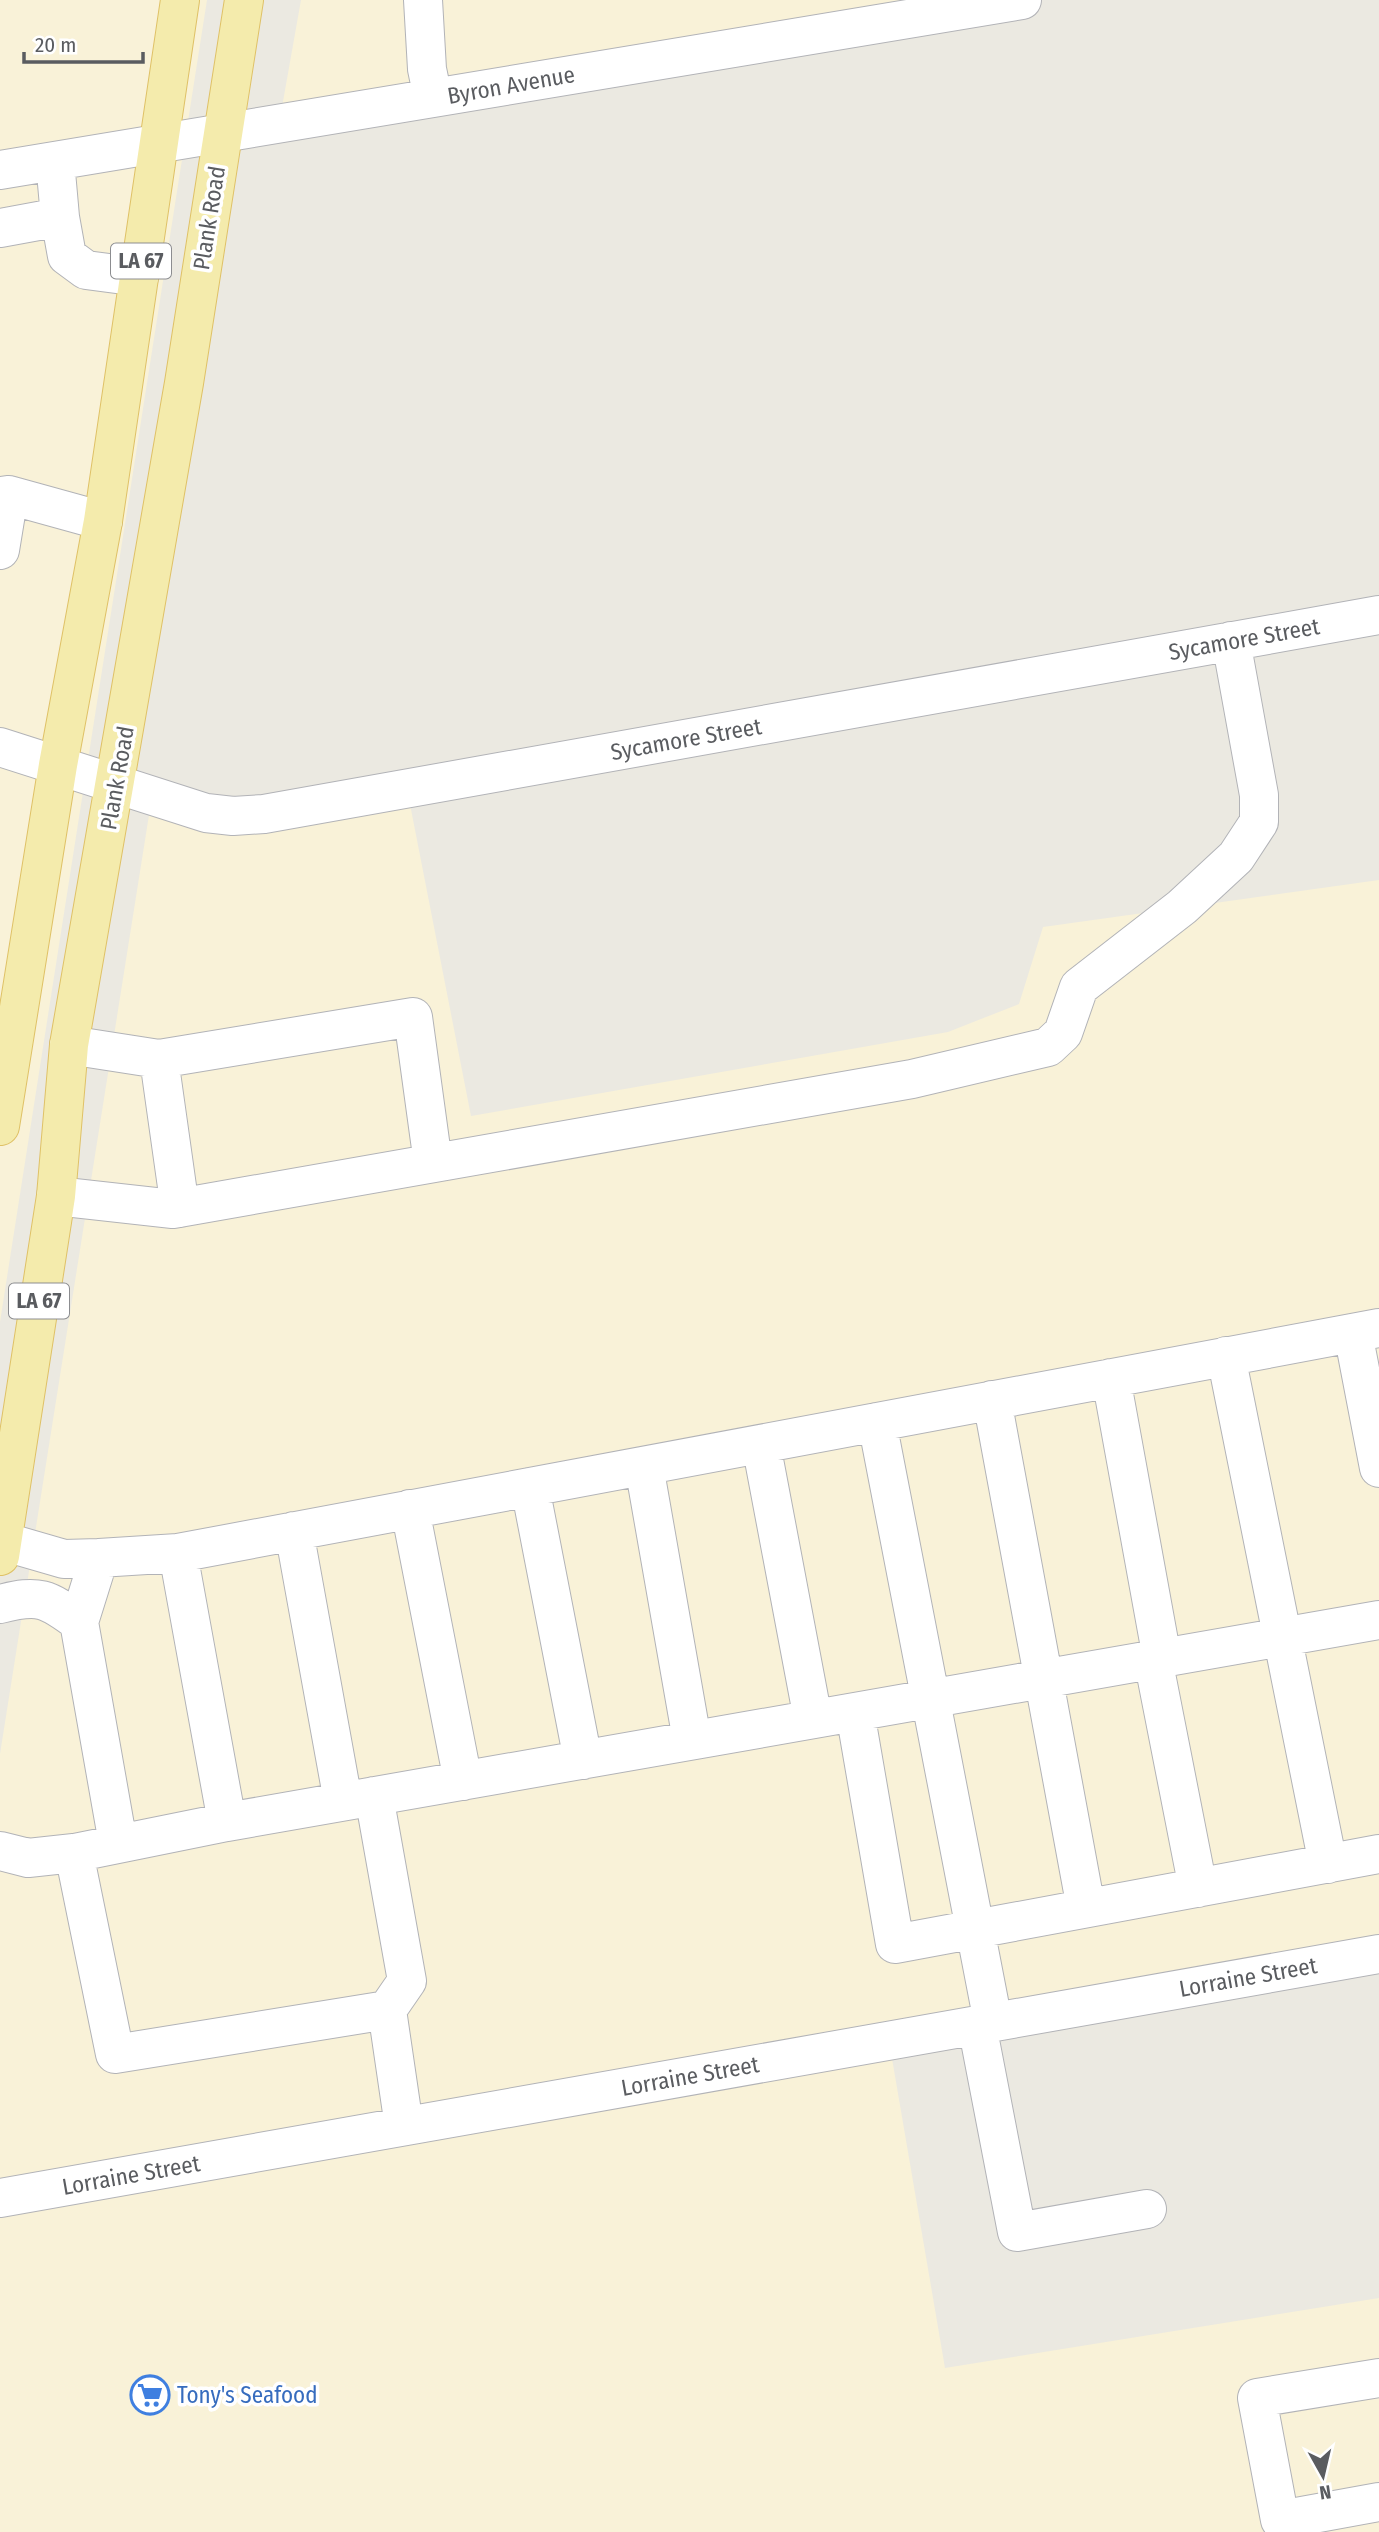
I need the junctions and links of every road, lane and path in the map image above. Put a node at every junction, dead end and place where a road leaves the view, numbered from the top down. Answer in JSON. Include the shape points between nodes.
{"nodes":[{"id":1,"x":180,"y":0,"type":"edge"},
{"id":2,"x":244,"y":0,"type":"edge"},
{"id":3,"x":423,"y":0,"type":"edge"},
{"id":4,"x":1022,"y":0,"type":"edge"},
{"id":5,"x":951,"y":6,"type":"edge"},
{"id":6,"x":433,"y":99,"type":"junction"},
{"id":7,"x":222,"y":131,"type":"junction"},
{"id":8,"x":159,"y":143,"type":"junction"},
{"id":9,"x":55,"y":161,"type":"junction"},
{"id":10,"x":0,"y":170,"type":"edge"},
{"id":11,"x":60,"y":217,"type":"junction"},
{"id":12,"x":0,"y":228,"type":"edge"},
{"id":13,"x":139,"y":277,"type":"junction"},
{"id":14,"x":4,"y":496,"type":"edge"},
{"id":15,"x":103,"y":521,"type":"junction"},
{"id":16,"x":0,"y":550,"type":"edge"},
{"id":17,"x":1379,"y":615,"type":"edge"},
{"id":18,"x":1231,"y":641,"type":"junction"},
{"id":19,"x":0,"y":747,"type":"edge"},
{"id":20,"x":58,"y":765,"type":"junction"},
{"id":21,"x":116,"y":786,"type":"junction"},
{"id":22,"x":69,"y":1045,"type":"junction"},
{"id":23,"x":159,"y":1059,"type":"junction"},
{"id":24,"x":0,"y":1126,"type":"edge"},
{"id":25,"x":433,"y":1163,"type":"junction"},
{"id":26,"x":56,"y":1196,"type":"junction"},
{"id":27,"x":180,"y":1208,"type":"junction"},
{"id":28,"x":1366,"y":1330,"type":"edge"},
{"id":29,"x":1226,"y":1356,"type":"junction"},
{"id":30,"x":1111,"y":1378,"type":"junction"},
{"id":31,"x":992,"y":1400,"type":"junction"},
{"id":32,"x":877,"y":1422,"type":"junction"},
{"id":33,"x":761,"y":1444,"type":"junction"},
{"id":34,"x":645,"y":1466,"type":"junction"},
{"id":35,"x":1379,"y":1468,"type":"edge"},
{"id":36,"x":530,"y":1487,"type":"junction"},
{"id":37,"x":410,"y":1509,"type":"junction"},
{"id":38,"x":294,"y":1531,"type":"junction"},
{"id":39,"x":1,"y":1546,"type":"edge"},
{"id":40,"x":178,"y":1553,"type":"junction"},
{"id":41,"x":99,"y":1558,"type":"junction"},
{"id":42,"x":0,"y":1604,"type":"edge"},
{"id":43,"x":1379,"y":1620,"type":"edge"},
{"id":44,"x":79,"y":1622,"type":"junction"},
{"id":45,"x":1281,"y":1637,"type":"junction"},
{"id":46,"x":1158,"y":1659,"type":"junction"},
{"id":47,"x":1046,"y":1678,"type":"junction"},
{"id":48,"x":931,"y":1699,"type":"junction"},
{"id":49,"x":855,"y":1712,"type":"junction"},
{"id":50,"x":814,"y":1719,"type":"junction"},
{"id":51,"x":692,"y":1740,"type":"junction"},
{"id":52,"x":583,"y":1760,"type":"junction"},
{"id":53,"x":463,"y":1781,"type":"junction"},
{"id":54,"x":358,"y":1799,"type":"junction"},
{"id":55,"x":227,"y":1822,"type":"junction"},
{"id":56,"x":118,"y":1843,"type":"junction"},
{"id":57,"x":0,"y":1852,"type":"edge"},
{"id":58,"x":74,"y":1853,"type":"junction"},
{"id":59,"x":1379,"y":1854,"type":"edge"},
{"id":60,"x":1328,"y":1864,"type":"junction"},
{"id":61,"x":1198,"y":1888,"type":"junction"},
{"id":62,"x":1086,"y":1908,"type":"junction"},
{"id":63,"x":976,"y":1929,"type":"junction"},
{"id":64,"x":1379,"y":1954,"type":"edge"},
{"id":65,"x":387,"y":2010,"type":"junction"},
{"id":66,"x":985,"y":2024,"type":"junction"},
{"id":67,"x":404,"y":2126,"type":"junction"},
{"id":68,"x":0,"y":2198,"type":"edge"},
{"id":69,"x":1147,"y":2209,"type":"dead end"},
{"id":70,"x":1379,"y":2378,"type":"edge"},
{"id":71,"x":1379,"y":2502,"type":"edge"}],
"edges":[{"from":1,"to":8,"type":"main road","number":"LA 67"},
{"from":2,"to":7,"type":"main road","name":"Plank Road","number":"LA 67"},
{"from":3,"to":6,"type":"street"},
{"from":4,"to":5,"type":"street","name":"Byron Avenue"},
{"from":5,"to":6,"type":"street","name":"Byron Avenue"},
{"from":6,"to":7,"type":"street","name":"Byron Avenue"},
{"from":7,"to":8,"type":"street","name":"Byron Avenue"},
{"from":7,"to":21,"type":"main road","name":"Plank Road","number":"LA 67"},
{"from":8,"to":9,"type":"street","name":"Byron Avenue"},
{"from":8,"to":13,"type":"main road","number":"LA 67"},
{"from":9,"to":10,"type":"street","name":"Byron Avenue"},
{"from":9,"to":11,"type":"street"},
{"from":11,"to":12,"type":"street"},
{"from":11,"to":13,"type":"street","via":[[67,256],[86,270]]},
{"from":13,"to":15,"type":"main road","number":"LA 67"},
{"from":14,"to":15,"type":"street"},
{"from":14,"to":16,"type":"street"},
{"from":15,"to":20,"type":"main road","number":"LA 67"},
{"from":17,"to":18,"type":"street","name":"Sycamore Street"},
{"from":18,"to":21,"type":"street","name":"Sycamore Street","via":[[264,814],[206,813]]},
{"from":18,"to":25,"type":"street","via":[[1259,795],[1259,822],[1236,857],[1182,907],[1079,988],[1063,1033],[1048,1047],[912,1079]]},
{"from":19,"to":20,"type":"street","name":"Sycamore Street"},
{"from":20,"to":21,"type":"street","name":"Sycamore Street"},
{"from":20,"to":24,"type":"main road","number":"LA 67"},
{"from":21,"to":22,"type":"main road","name":"Plank Road","number":"LA 67"},
{"from":22,"to":23,"type":"street"},
{"from":22,"to":26,"type":"main road","name":"Plank Road","number":"LA 67"},
{"from":23,"to":25,"type":"street","via":[[413,1017]]},
{"from":23,"to":27,"type":"street"},
{"from":25,"to":27,"type":"street"},
{"from":26,"to":27,"type":"street"},
{"from":26,"to":39,"type":"main road","name":"Plank Road","number":"LA 67"},
{"from":28,"to":29,"type":"street"},
{"from":28,"to":35,"type":"street"},
{"from":29,"to":30,"type":"street"},
{"from":29,"to":45,"type":"street"},
{"from":30,"to":31,"type":"street"},
{"from":30,"to":46,"type":"street"},
{"from":31,"to":32,"type":"street"},
{"from":31,"to":47,"type":"street"},
{"from":32,"to":33,"type":"street"},
{"from":32,"to":48,"type":"street"},
{"from":33,"to":34,"type":"street"},
{"from":33,"to":50,"type":"street"},
{"from":34,"to":36,"type":"street"},
{"from":34,"to":51,"type":"street"},
{"from":36,"to":37,"type":"street"},
{"from":36,"to":52,"type":"street"},
{"from":37,"to":38,"type":"street"},
{"from":37,"to":53,"type":"street"},
{"from":38,"to":40,"type":"street"},
{"from":38,"to":54,"type":"street"},
{"from":39,"to":41,"type":"street","via":[[64,1559]]},
{"from":40,"to":41,"type":"street"},
{"from":40,"to":55,"type":"street"},
{"from":41,"to":44,"type":"street"},
{"from":42,"to":44,"type":"street","via":[[31,1596],[53,1602]]},
{"from":43,"to":45,"type":"street"},
{"from":44,"to":56,"type":"street"},
{"from":45,"to":46,"type":"street"},
{"from":45,"to":60,"type":"street"},
{"from":46,"to":47,"type":"street"},
{"from":46,"to":61,"type":"street"},
{"from":47,"to":48,"type":"street"},
{"from":47,"to":62,"type":"street"},
{"from":48,"to":49,"type":"street"},
{"from":48,"to":63,"type":"street"},
{"from":49,"to":50,"type":"street"},
{"from":49,"to":63,"type":"street","via":[[895,1944]]},
{"from":50,"to":51,"type":"street"},
{"from":51,"to":52,"type":"street"},
{"from":52,"to":53,"type":"street"},
{"from":53,"to":54,"type":"street"},
{"from":54,"to":55,"type":"street"},
{"from":54,"to":65,"type":"street","via":[[407,1981]]},
{"from":55,"to":56,"type":"street"},
{"from":56,"to":58,"type":"street"},
{"from":57,"to":58,"type":"street","via":[[28,1858]]},
{"from":58,"to":65,"type":"street","via":[[115,2054]]},
{"from":59,"to":60,"type":"street"},
{"from":60,"to":61,"type":"street"},
{"from":61,"to":62,"type":"street"},
{"from":62,"to":63,"type":"street"},
{"from":63,"to":66,"type":"street"},
{"from":64,"to":66,"type":"street","name":"Lorraine Street"},
{"from":65,"to":67,"type":"street"},
{"from":66,"to":67,"type":"street","name":"Lorraine Street"},
{"from":66,"to":69,"type":"street","via":[[1017,2232]]},
{"from":67,"to":68,"type":"street","name":"Lorraine Street"},
{"from":70,"to":71,"type":"street","via":[[1257,2398],[1280,2520]]}]}
